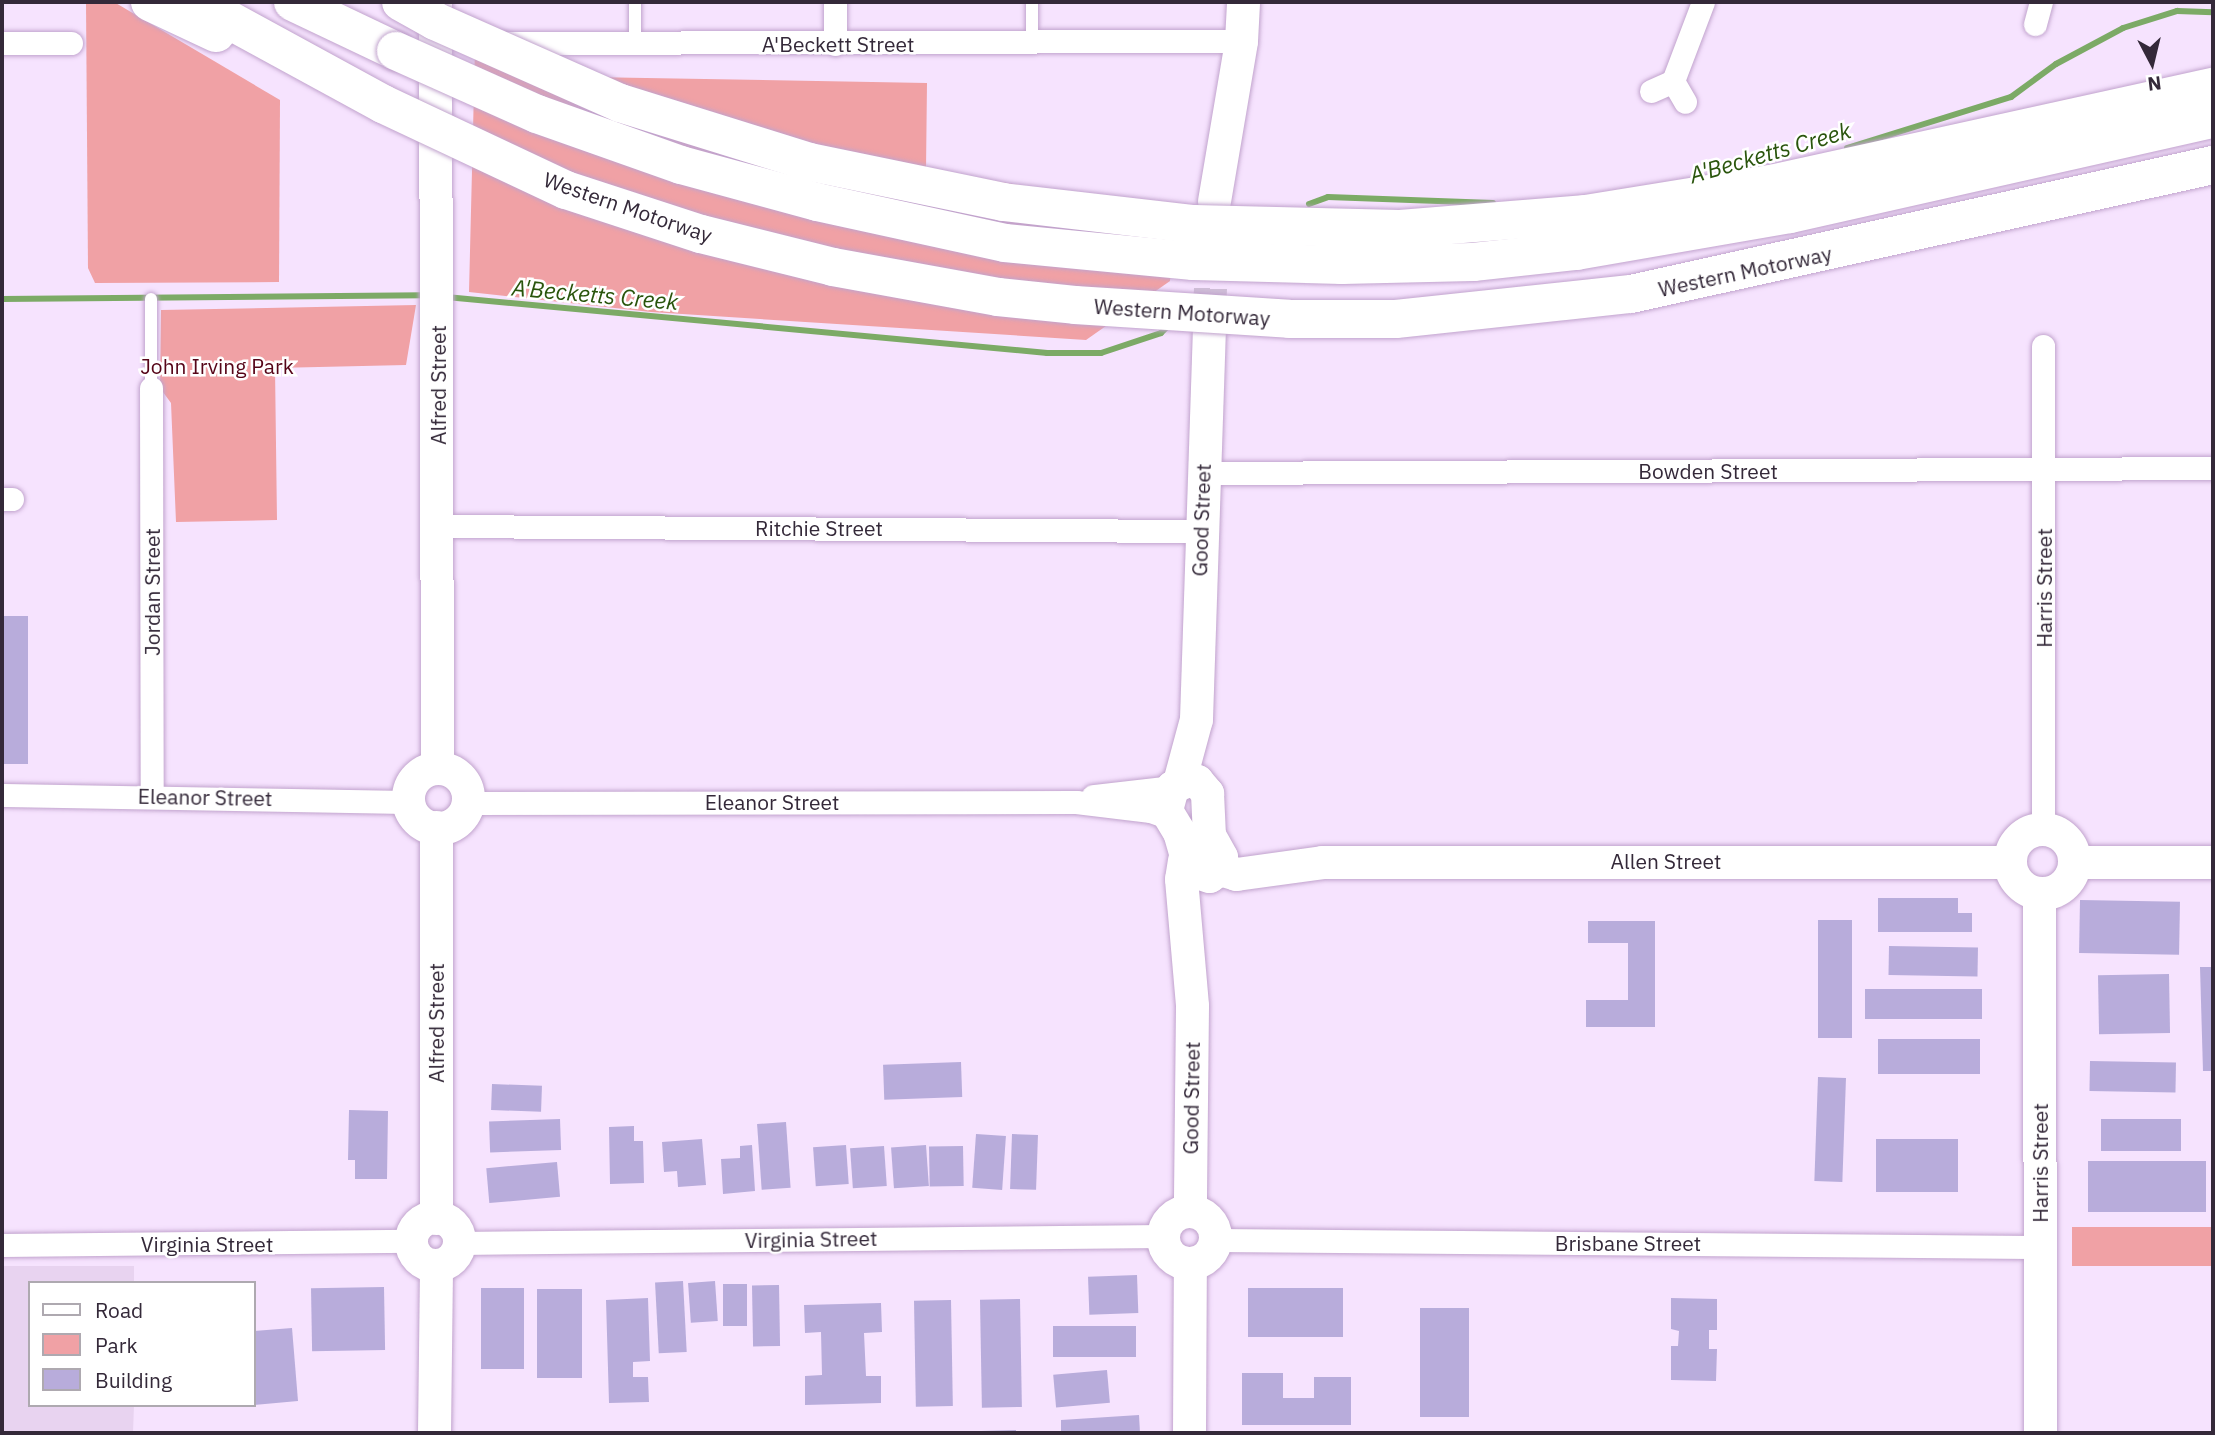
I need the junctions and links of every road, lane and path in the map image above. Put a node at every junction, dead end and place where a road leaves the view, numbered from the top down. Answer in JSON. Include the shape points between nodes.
{"nodes":[{"id":1,"x":150,"y":2,"type":"edge"},
{"id":2,"x":195,"y":2,"type":"edge"},
{"id":3,"x":293,"y":2,"type":"edge"},
{"id":4,"x":316,"y":2,"type":"edge"},
{"id":5,"x":401,"y":2,"type":"edge"},
{"id":6,"x":435,"y":2,"type":"edge"},
{"id":7,"x":635,"y":2,"type":"edge"},
{"id":8,"x":835,"y":2,"type":"edge"},
{"id":9,"x":1032,"y":2,"type":"edge"},
{"id":10,"x":1243,"y":2,"type":"edge"},
{"id":11,"x":1703,"y":2,"type":"edge"},
{"id":12,"x":1241,"y":41,"type":"junction"},
{"id":13,"x":1032,"y":42,"type":"junction"},
{"id":14,"x":71,"y":43,"type":"dead end"},
{"id":15,"x":435,"y":43,"type":"junction"},
{"id":16,"x":2,"y":44,"type":"edge"},
{"id":17,"x":635,"y":44,"type":"junction"},
{"id":18,"x":835,"y":44,"type":"junction"},
{"id":19,"x":396,"y":51,"type":"junction"},
{"id":20,"x":1674,"y":81,"type":"junction"},
{"id":21,"x":2213,"y":87,"type":"edge"},
{"id":22,"x":1651,"y":91,"type":"dead end"},
{"id":23,"x":1685,"y":102,"type":"dead end"},
{"id":24,"x":2213,"y":119,"type":"edge"},
{"id":25,"x":2213,"y":165,"type":"edge"},
{"id":26,"x":566,"y":190,"type":"junction"},
{"id":27,"x":1214,"y":201,"type":"tunnel mouth"},
{"id":28,"x":151,"y":299,"type":"dead end"},
{"id":29,"x":1209,"y":321,"type":"tunnel mouth"},
{"id":30,"x":2043,"y":346,"type":"dead end"},
{"id":31,"x":151,"y":388,"type":"joint"},
{"id":32,"x":2213,"y":468,"type":"edge"},
{"id":33,"x":2044,"y":471,"type":"junction"},
{"id":34,"x":1202,"y":473,"type":"junction"},
{"id":35,"x":438,"y":526,"type":"junction"},
{"id":36,"x":1200,"y":531,"type":"junction"},
{"id":37,"x":437,"y":768,"type":"junction"},
{"id":38,"x":2,"y":795,"type":"edge"},
{"id":39,"x":152,"y":795,"type":"junction"},
{"id":40,"x":1182,"y":795,"type":"junction"},
{"id":41,"x":408,"y":802,"type":"junction"},
{"id":42,"x":468,"y":803,"type":"junction"},
{"id":43,"x":436,"y":827,"type":"junction"},
{"id":44,"x":2043,"y":830,"type":"junction"},
{"id":45,"x":1206,"y":862,"type":"junction"},
{"id":46,"x":2010,"y":862,"type":"junction"},
{"id":47,"x":2074,"y":862,"type":"junction"},
{"id":48,"x":2213,"y":862,"type":"edge"},
{"id":49,"x":2039,"y":893,"type":"junction"},
{"id":50,"x":1189,"y":1211,"type":"junction"},
{"id":51,"x":436,"y":1218,"type":"junction"},
{"id":52,"x":1163,"y":1236,"type":"junction"},
{"id":53,"x":1215,"y":1240,"type":"junction"},
{"id":54,"x":412,"y":1241,"type":"junction"},
{"id":55,"x":2,"y":1245,"type":"edge"},
{"id":56,"x":2040,"y":1247,"type":"junction"},
{"id":57,"x":447,"y":1254,"type":"junction"},
{"id":58,"x":1189,"y":1263,"type":"junction"},
{"id":59,"x":434,"y":1433,"type":"edge"},
{"id":60,"x":1189,"y":1433,"type":"edge"},
{"id":61,"x":2040,"y":1433,"type":"edge"}],
"edges":[{"from":1,"to":26,"type":"highway","bridge":true,"via":[[429,136]]},
{"from":2,"to":26,"type":"highway","name":"Western Motorway","bridge":true,"via":[[383,104]]},
{"from":3,"to":19,"type":"highway"},
{"from":4,"to":19,"type":"highway"},
{"from":5,"to":21,"type":"highway","bridge":true,"via":[[620,103],[810,162],[1003,202],[1194,224],[1400,229],[1587,214],[1771,184]]},
{"from":6,"to":15,"type":"main road","name":"Alfred Street"},
{"from":7,"to":17,"type":"lane"},
{"from":8,"to":18,"type":"street"},
{"from":9,"to":13,"type":"lane"},
{"from":10,"to":12,"type":"main road"},
{"from":11,"to":20,"type":"street"},
{"from":12,"to":13,"type":"street","name":"A'Beckett Street"},
{"from":12,"to":27,"type":"main road"},
{"from":13,"to":18,"type":"street","name":"A'Beckett Street"},
{"from":14,"to":16,"type":"street"},
{"from":15,"to":17,"type":"street","name":"A'Beckett Street"},
{"from":15,"to":35,"type":"main road","name":"Alfred Street"},
{"from":17,"to":18,"type":"street","name":"A'Beckett Street"},
{"from":19,"to":24,"type":"highway","bridge":true,"via":[[537,114],[681,165],[817,202],[1005,243],[1193,261],[1473,262],[1576,251],[1790,214]]},
{"from":20,"to":22,"type":"street"},
{"from":20,"to":23,"type":"street"},
{"from":25,"to":26,"type":"highway","name":"Western Motorway","bridge":true,"via":[[1631,294],[1396,319],[1276,319],[998,297],[833,267],[701,234]]},
{"from":28,"to":31,"type":"lane"},
{"from":29,"to":34,"type":"main road","name":"Good Street"},
{"from":30,"to":33,"type":"street","name":"Harris Street"},
{"from":31,"to":39,"type":"street","name":"Jordan Street"},
{"from":32,"to":33,"type":"street","name":"Bowden Street"},
{"from":33,"to":34,"type":"street","name":"Bowden Street"},
{"from":33,"to":44,"type":"street","name":"Harris Street"},
{"from":34,"to":36,"type":"main road","name":"Good Street"},
{"from":35,"to":36,"type":"street","name":"Ritchie Street"},
{"from":35,"to":37,"type":"main road","name":"Alfred Street"},
{"from":36,"to":40,"type":"main road","name":"Good Street","via":[[1196,719]]},
{"from":37,"to":41,"type":"main road","via":[[419,775]]},
{"from":37,"to":42,"type":"main road","via":[[461,779]]},
{"from":38,"to":39,"type":"street","name":"Eleanor Street"},
{"from":39,"to":41,"type":"street","name":"Eleanor Street"},
{"from":40,"to":42,"type":"street","name":"Eleanor Street","via":[[1150,811],[1076,802]]},
{"from":40,"to":45,"type":"main road","via":[[1208,825]]},
{"from":40,"to":45,"type":"main road","via":[[1179,832]]},
{"from":41,"to":43,"type":"main road","via":[[421,822]]},
{"from":42,"to":43,"type":"main road","via":[[460,818]]},
{"from":43,"to":51,"type":"main road","name":"Alfred Street"},
{"from":44,"to":46,"type":"main road","via":[[2023,835]]},
{"from":44,"to":47,"type":"main road","via":[[2063,837]]},
{"from":45,"to":46,"type":"main road","name":"Allen Street"},
{"from":45,"to":50,"type":"main road","name":"Good Street","via":[[1192,1006]]},
{"from":46,"to":49,"type":"main road","via":[[2015,879]]},
{"from":47,"to":48,"type":"main road"},
{"from":47,"to":49,"type":"main road","via":[[2065,883]]},
{"from":49,"to":56,"type":"main road","name":"Harris Street"},
{"from":50,"to":52,"type":"main road","via":[[1174,1215]]},
{"from":50,"to":53,"type":"main road","via":[[1211,1223]]},
{"from":51,"to":54,"type":"main road","via":[[416,1227]]},
{"from":51,"to":57,"type":"main road","via":[[453,1226]]},
{"from":52,"to":57,"type":"street","name":"Virginia Street"},
{"from":52,"to":58,"type":"main road","via":[[1173,1258]]},
{"from":53,"to":56,"type":"street","name":"Brisbane Street"},
{"from":53,"to":58,"type":"main road","via":[[1207,1256]]},
{"from":54,"to":55,"type":"street","name":"Virginia Street"},
{"from":54,"to":57,"type":"main road","via":[[416,1255]]},
{"from":56,"to":61,"type":"main road","name":"Harris Street"},
{"from":57,"to":59,"type":"main road"},
{"from":58,"to":60,"type":"main road"}]}
